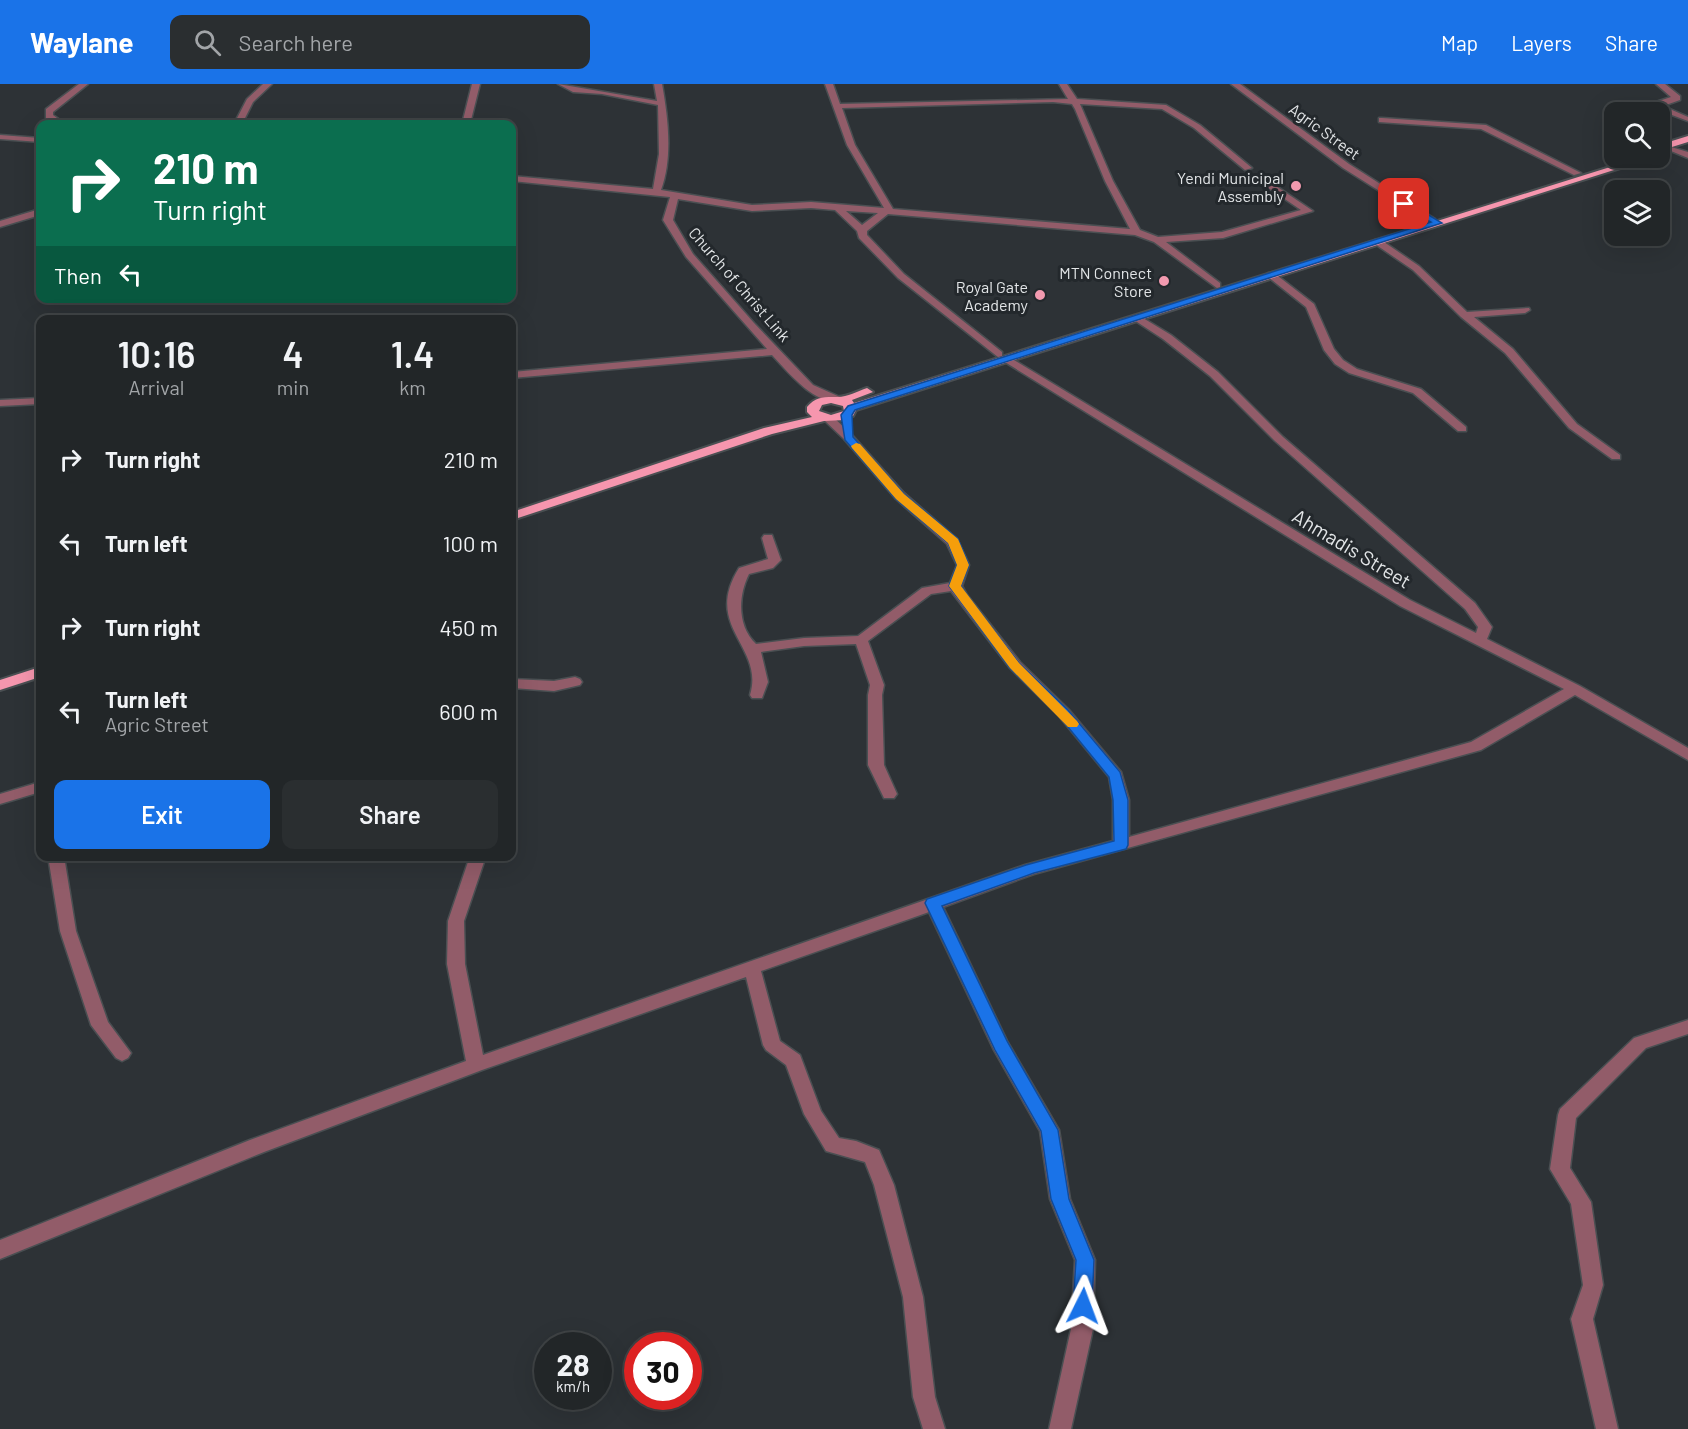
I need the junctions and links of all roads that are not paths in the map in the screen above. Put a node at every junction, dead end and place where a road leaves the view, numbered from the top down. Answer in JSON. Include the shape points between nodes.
{"nodes":[{"id":1,"x":84,"y":84,"type":"edge"},
{"id":2,"x":268,"y":84,"type":"edge"},
{"id":3,"x":476,"y":84,"type":"edge"},
{"id":4,"x":562,"y":84,"type":"edge"},
{"id":5,"x":657,"y":84,"type":"edge"},
{"id":6,"x":830,"y":84,"type":"edge"},
{"id":7,"x":1063,"y":84,"type":"edge"},
{"id":8,"x":1235,"y":84,"type":"edge"},
{"id":9,"x":1660,"y":84,"type":"edge"},
{"id":10,"x":1073,"y":100,"type":"junction"},
{"id":11,"x":660,"y":103,"type":"junction"},
{"id":12,"x":837,"y":106,"type":"junction"},
{"id":13,"x":55,"y":120,"type":"edge"},
{"id":14,"x":239,"y":120,"type":"edge"},
{"id":15,"x":467,"y":120,"type":"edge"},
{"id":16,"x":1382,"y":120,"type":"dead end"},
{"id":17,"x":1686,"y":120,"type":"dead end"},
{"id":18,"x":0,"y":137,"type":"edge"},
{"id":19,"x":1688,"y":139,"type":"edge"},
{"id":20,"x":36,"y":140,"type":"edge"},
{"id":21,"x":1670,"y":145,"type":"edge"},
{"id":22,"x":1688,"y":145,"type":"edge"},
{"id":23,"x":1674,"y":149,"type":"junction"},
{"id":24,"x":1670,"y":150,"type":"edge"},
{"id":25,"x":1688,"y":155,"type":"edge"},
{"id":26,"x":1604,"y":165,"type":"edge"},
{"id":27,"x":1248,"y":168,"type":"dead end"},
{"id":28,"x":1613,"y":168,"type":"edge"},
{"id":29,"x":1577,"y":173,"type":"junction"},
{"id":30,"x":516,"y":179,"type":"edge"},
{"id":31,"x":1270,"y":185,"type":"dead end"},
{"id":32,"x":656,"y":192,"type":"junction"},
{"id":33,"x":675,"y":195,"type":"junction"},
{"id":34,"x":838,"y":208,"type":"junction"},
{"id":35,"x":887,"y":211,"type":"junction"},
{"id":36,"x":36,"y":213,"type":"edge"},
{"id":37,"x":1434,"y":221,"type":"junction"},
{"id":38,"x":0,"y":224,"type":"edge"},
{"id":39,"x":862,"y":230,"type":"junction"},
{"id":40,"x":1136,"y":232,"type":"junction"},
{"id":41,"x":1157,"y":240,"type":"junction"},
{"id":42,"x":1378,"y":242,"type":"junction"},
{"id":43,"x":1272,"y":274,"type":"junction"},
{"id":44,"x":1217,"y":285,"type":"junction"},
{"id":45,"x":1525,"y":310,"type":"dead end"},
{"id":46,"x":1465,"y":315,"type":"junction"},
{"id":47,"x":1138,"y":318,"type":"junction"},
{"id":48,"x":776,"y":351,"type":"junction"},
{"id":49,"x":1002,"y":356,"type":"junction"},
{"id":50,"x":516,"y":375,"type":"edge"},
{"id":51,"x":809,"y":387,"type":"junction"},
{"id":52,"x":838,"y":399,"type":"junction"},
{"id":53,"x":36,"y":401,"type":"edge"},
{"id":54,"x":0,"y":403,"type":"edge"},
{"id":55,"x":814,"y":407,"type":"junction"},
{"id":56,"x":849,"y":412,"type":"junction"},
{"id":57,"x":826,"y":418,"type":"junction"},
{"id":58,"x":1462,"y":429,"type":"dead end"},
{"id":59,"x":768,"y":431,"type":"junction"},
{"id":60,"x":848,"y":438,"type":"junction"},
{"id":61,"x":1617,"y":457,"type":"dead end"},
{"id":62,"x":516,"y":515,"type":"edge"},
{"id":63,"x":768,"y":538,"type":"dead end"},
{"id":64,"x":955,"y":586,"type":"junction"},
{"id":65,"x":861,"y":640,"type":"junction"},
{"id":66,"x":1480,"y":641,"type":"junction"},
{"id":67,"x":753,"y":649,"type":"junction"},
{"id":68,"x":36,"y":673,"type":"edge"},
{"id":69,"x":575,"y":682,"type":"dead end"},
{"id":70,"x":516,"y":684,"type":"edge"},
{"id":71,"x":0,"y":685,"type":"edge"},
{"id":72,"x":1575,"y":689,"type":"junction"},
{"id":73,"x":757,"y":695,"type":"dead end"},
{"id":74,"x":1688,"y":755,"type":"edge"},
{"id":75,"x":36,"y":788,"type":"edge"},
{"id":76,"x":889,"y":794,"type":"dead end"},
{"id":77,"x":0,"y":799,"type":"edge"},
{"id":78,"x":1121,"y":845,"type":"junction"},
{"id":79,"x":57,"y":861,"type":"edge"},
{"id":80,"x":476,"y":861,"type":"edge"},
{"id":81,"x":933,"y":903,"type":"junction"},
{"id":82,"x":752,"y":968,"type":"junction"},
{"id":83,"x":1688,"y":1028,"type":"edge"},
{"id":84,"x":122,"y":1053,"type":"dead end"},
{"id":85,"x":476,"y":1065,"type":"junction"},
{"id":86,"x":0,"y":1250,"type":"edge"},
{"id":87,"x":934,"y":1429,"type":"edge"},
{"id":88,"x":1060,"y":1429,"type":"edge"},
{"id":89,"x":1607,"y":1429,"type":"edge"}],
"edges":[{"from":1,"to":13,"type":"street","via":[[49,111]]},
{"from":2,"to":14,"type":"street","via":[[249,102]]},
{"from":3,"to":15,"type":"street"},
{"from":4,"to":11,"type":"street","via":[[580,92]]},
{"from":5,"to":11,"type":"street"},
{"from":6,"to":12,"type":"street"},
{"from":7,"to":10,"type":"street"},
{"from":8,"to":37,"type":"street","name":"Agric Street","via":[[1346,166]]},
{"from":9,"to":17,"type":"street","via":[[1677,98],[1659,107]]},
{"from":10,"to":12,"type":"street"},
{"from":10,"to":27,"type":"street","via":[[1152,106],[1179,113]]},
{"from":10,"to":40,"type":"street"},
{"from":11,"to":32,"type":"street","via":[[663,169]]},
{"from":12,"to":35,"type":"street","via":[[851,145],[888,204]]},
{"from":16,"to":29,"type":"street","via":[[1483,127]]},
{"from":18,"to":20,"type":"street"},
{"from":19,"to":21,"type":"highway"},
{"from":22,"to":23,"type":"highway"},
{"from":23,"to":24,"type":"highway"},
{"from":23,"to":25,"type":"street"},
{"from":26,"to":29,"type":"highway"},
{"from":28,"to":37,"type":"highway"},
{"from":29,"to":37,"type":"highway"},
{"from":30,"to":32,"type":"street"},
{"from":31,"to":41,"type":"street","via":[[1308,211],[1223,235]]},
{"from":32,"to":33,"type":"street"},
{"from":33,"to":34,"type":"street","via":[[752,208]]},
{"from":33,"to":48,"type":"street","name":"Church of Christ Link","via":[[668,220],[674,233],[750,326]]},
{"from":34,"to":35,"type":"street"},
{"from":34,"to":39,"type":"street","name":"Ahmadis Street"},
{"from":35,"to":39,"type":"street"},
{"from":35,"to":40,"type":"street"},
{"from":36,"to":38,"type":"street"},
{"from":37,"to":42,"type":"highway"},
{"from":37,"to":44,"type":"highway"},
{"from":39,"to":49,"type":"street","name":"Ahmadis Street","via":[[862,236],[901,276]]},
{"from":40,"to":41,"type":"street"},
{"from":41,"to":44,"type":"street"},
{"from":42,"to":43,"type":"highway"},
{"from":42,"to":46,"type":"street","via":[[1416,268]]},
{"from":43,"to":47,"type":"highway"},
{"from":43,"to":58,"type":"street","via":[[1310,306],[1329,350],[1339,362],[1353,371],[1417,391]]},
{"from":44,"to":49,"type":"highway"},
{"from":45,"to":46,"type":"street"},
{"from":46,"to":61,"type":"street","via":[[1509,351],[1573,426]]},
{"from":47,"to":49,"type":"highway"},
{"from":47,"to":66,"type":"street","via":[[1214,374],[1279,439],[1470,606],[1485,627]]},
{"from":48,"to":50,"type":"street"},
{"from":48,"to":51,"type":"street","name":"Church of Christ Link"},
{"from":49,"to":52,"type":"highway"},
{"from":49,"to":56,"type":"highway"},
{"from":49,"to":66,"type":"street","name":"Ahmadis Street","via":[[1405,603]]},
{"from":51,"to":52,"type":"street","name":"Church of Christ Link"},
{"from":51,"to":55,"type":"street","name":"Church of Christ Link"},
{"from":52,"to":55,"type":"highway","via":[[826,399]]},
{"from":52,"to":56,"type":"highway","via":[[848,403]]},
{"from":53,"to":54,"type":"street"},
{"from":55,"to":57,"type":"highway","via":[[816,414]]},
{"from":55,"to":59,"type":"highway"},
{"from":56,"to":57,"type":"highway"},
{"from":56,"to":60,"type":"street"},
{"from":57,"to":59,"type":"highway"},
{"from":57,"to":60,"type":"street"},
{"from":59,"to":62,"type":"highway"},
{"from":60,"to":64,"type":"street","via":[[900,496],[954,542],[963,565]]},
{"from":63,"to":67,"type":"street","via":[[775,560],[744,571],[734,597],[739,635]]},
{"from":64,"to":65,"type":"street","via":[[927,591]]},
{"from":64,"to":78,"type":"street","via":[[1015,665],[1064,713],[1116,776]]},
{"from":65,"to":67,"type":"street"},
{"from":65,"to":76,"type":"street","via":[[877,685],[876,765]]},
{"from":66,"to":72,"type":"street","name":"Ahmadis Street"},
{"from":67,"to":73,"type":"street","via":[[761,682]]},
{"from":68,"to":71,"type":"highway"},
{"from":69,"to":70,"type":"street","via":[[554,686]]},
{"from":72,"to":74,"type":"street","name":"Ahmadis Street"},
{"from":72,"to":78,"type":"street","via":[[1476,746]]},
{"from":75,"to":77,"type":"street"},
{"from":78,"to":81,"type":"street","via":[[1031,868]]},
{"from":79,"to":84,"type":"street","via":[[68,931],[100,1025]]},
{"from":80,"to":85,"type":"street","via":[[456,921],[456,964]]},
{"from":81,"to":82,"type":"street"},
{"from":81,"to":88,"type":"street","via":[[1000,1045],[1049,1130],[1060,1199],[1085,1260],[1082,1329]]},
{"from":82,"to":85,"type":"street"},
{"from":82,"to":87,"type":"street","via":[[772,1045],[794,1060],[813,1114],[833,1145],[872,1156],[884,1185],[913,1297],[924,1397]]},
{"from":83,"to":89,"type":"street","via":[[1640,1043],[1567,1115],[1560,1169],[1581,1202],[1593,1285],[1582,1318]]},
{"from":85,"to":86,"type":"street","via":[[257,1146]]}]}
